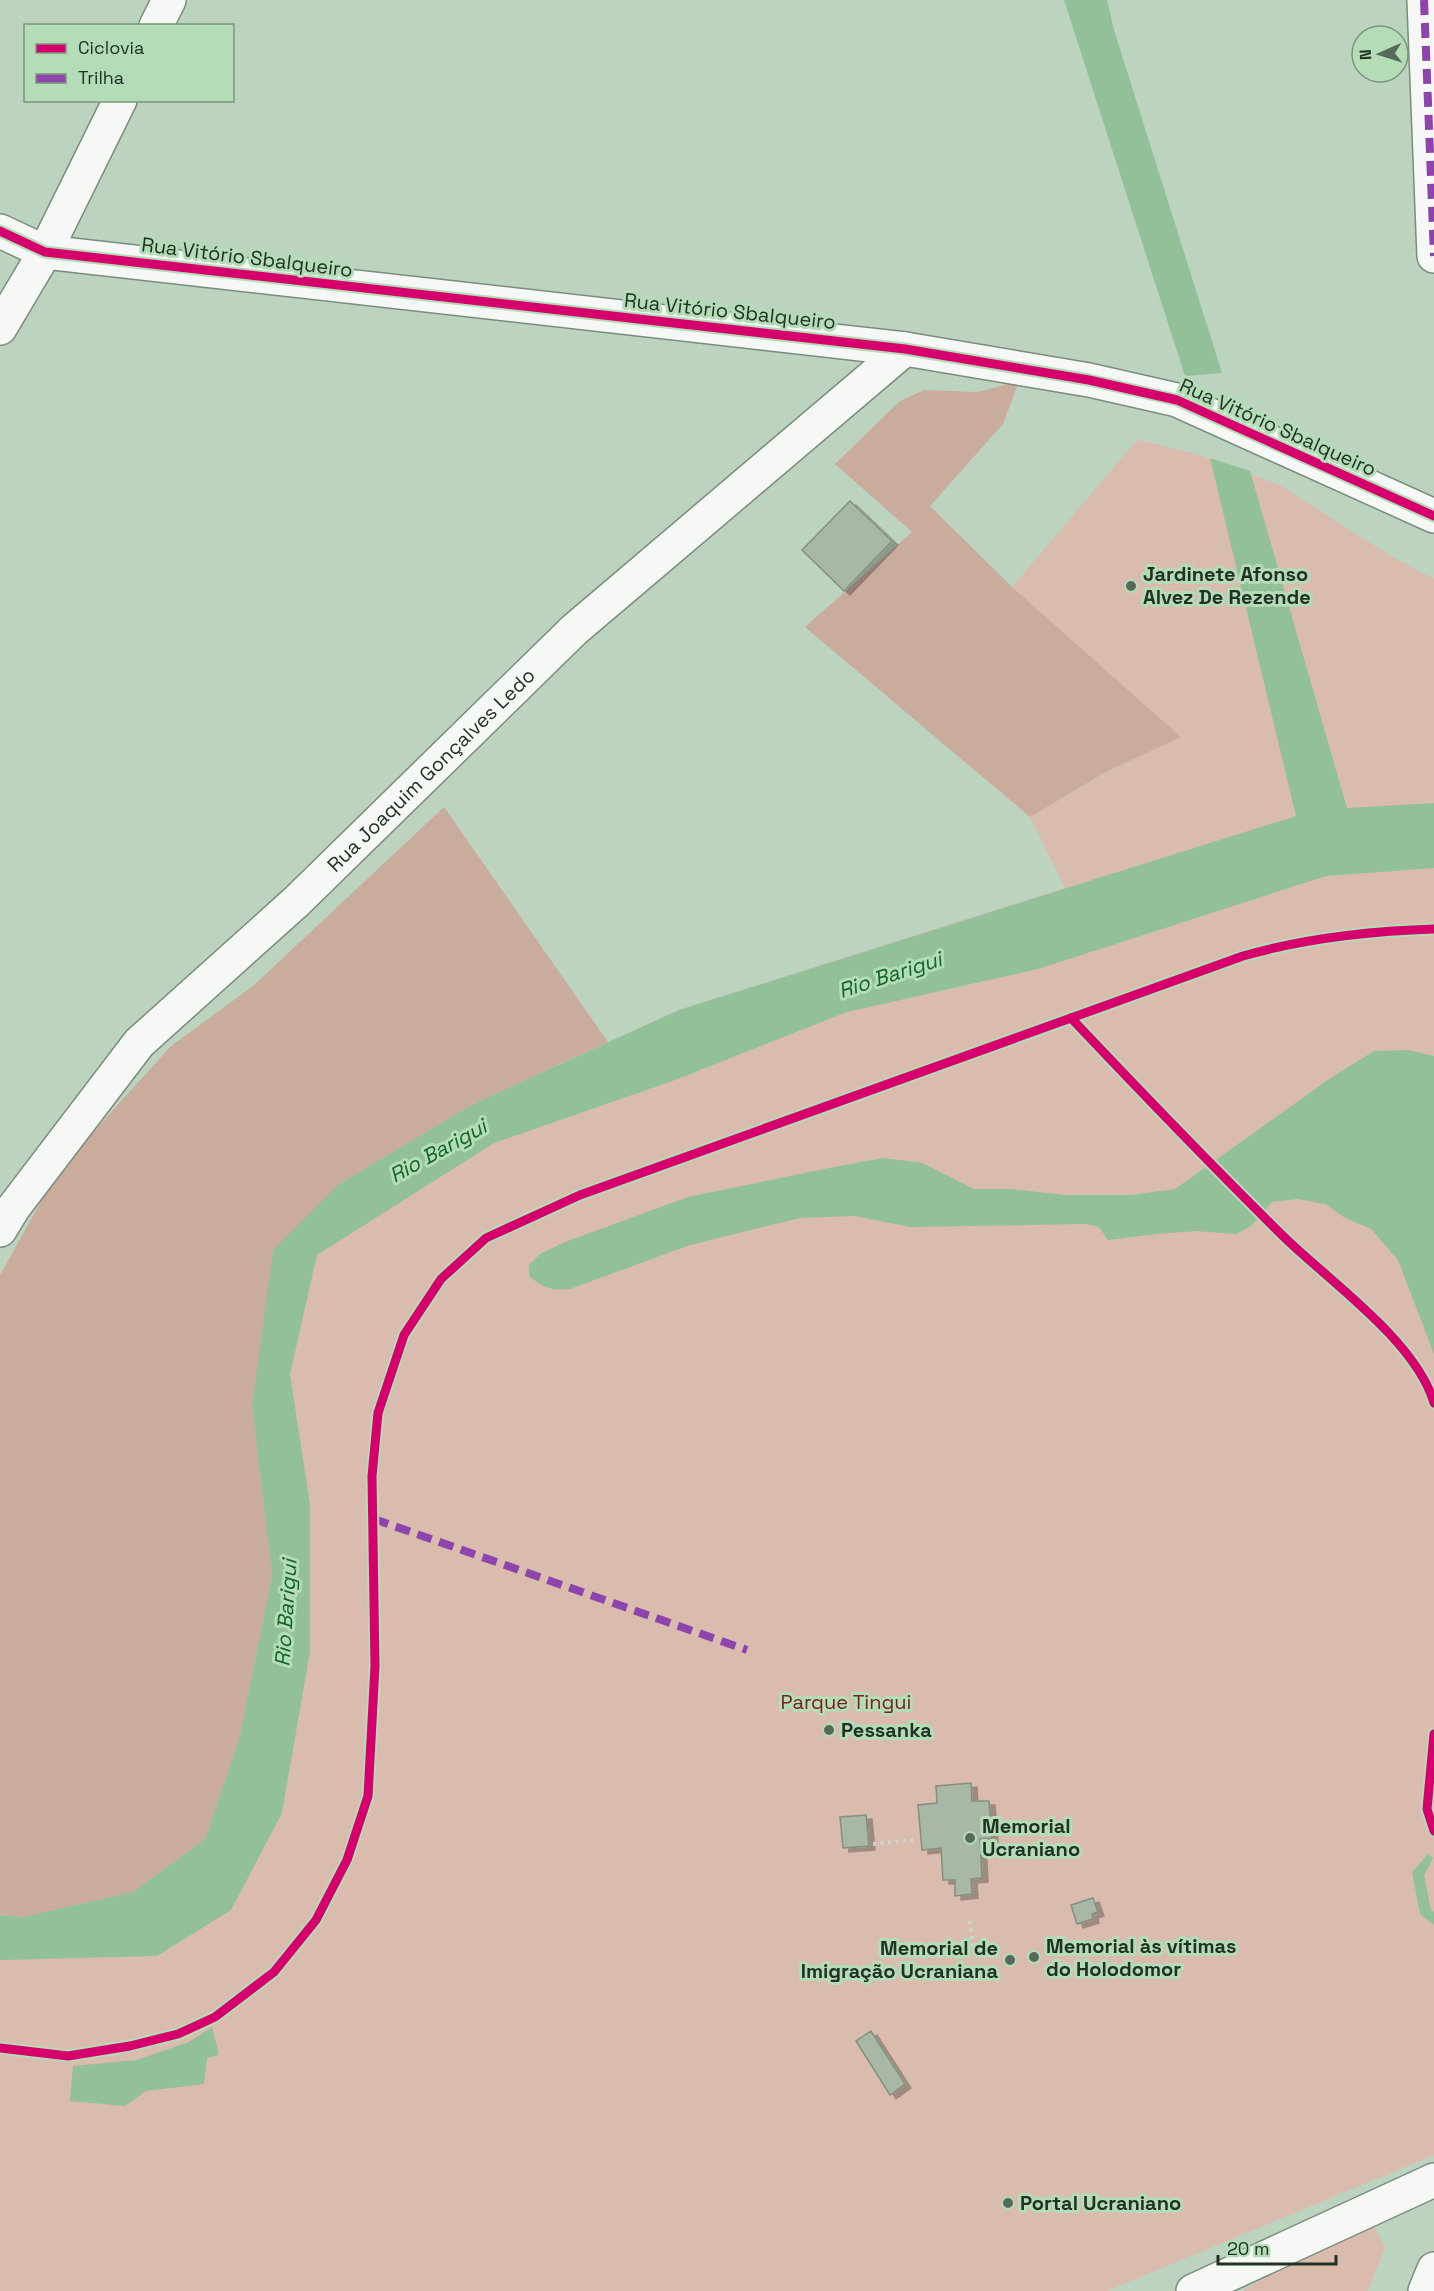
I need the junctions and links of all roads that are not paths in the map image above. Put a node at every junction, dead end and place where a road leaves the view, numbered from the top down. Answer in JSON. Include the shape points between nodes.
{"nodes":[{"id":1,"x":169,"y":0,"type":"edge"},
{"id":2,"x":1424,"y":0,"type":"edge"},
{"id":3,"x":157,"y":24,"type":"edge"},
{"id":4,"x":119,"y":102,"type":"edge"},
{"id":5,"x":0,"y":231,"type":"edge"},
{"id":6,"x":45,"y":252,"type":"junction"},
{"id":7,"x":1434,"y":256,"type":"edge"},
{"id":8,"x":0,"y":328,"type":"edge"},
{"id":9,"x":905,"y":349,"type":"junction"},
{"id":10,"x":1434,"y":516,"type":"edge"},
{"id":11,"x":5,"y":1210,"type":"edge"},
{"id":12,"x":1434,"y":2180,"type":"edge"},
{"id":13,"x":1434,"y":2269,"type":"edge"},
{"id":14,"x":1193,"y":2291,"type":"edge"},
{"id":15,"x":1425,"y":2291,"type":"edge"}],
"edges":[{"from":1,"to":3,"type":"street"},
{"from":2,"to":7,"type":"street"},
{"from":4,"to":6,"type":"street"},
{"from":5,"to":6,"type":"street","name":"Rua Vitório Sbalqueiro"},
{"from":6,"to":8,"type":"street"},
{"from":6,"to":9,"type":"street","name":"Rua Vitório Sbalqueiro"},
{"from":9,"to":10,"type":"street","name":"Rua Vitório Sbalqueiro","via":[[1089,380],[1177,400]]},
{"from":9,"to":11,"type":"street","name":"Rua Joaquim Gonçalves Ledo","via":[[574,630],[297,902],[139,1043]]},
{"from":12,"to":14,"type":"street"},
{"from":13,"to":15,"type":"street"}]}
